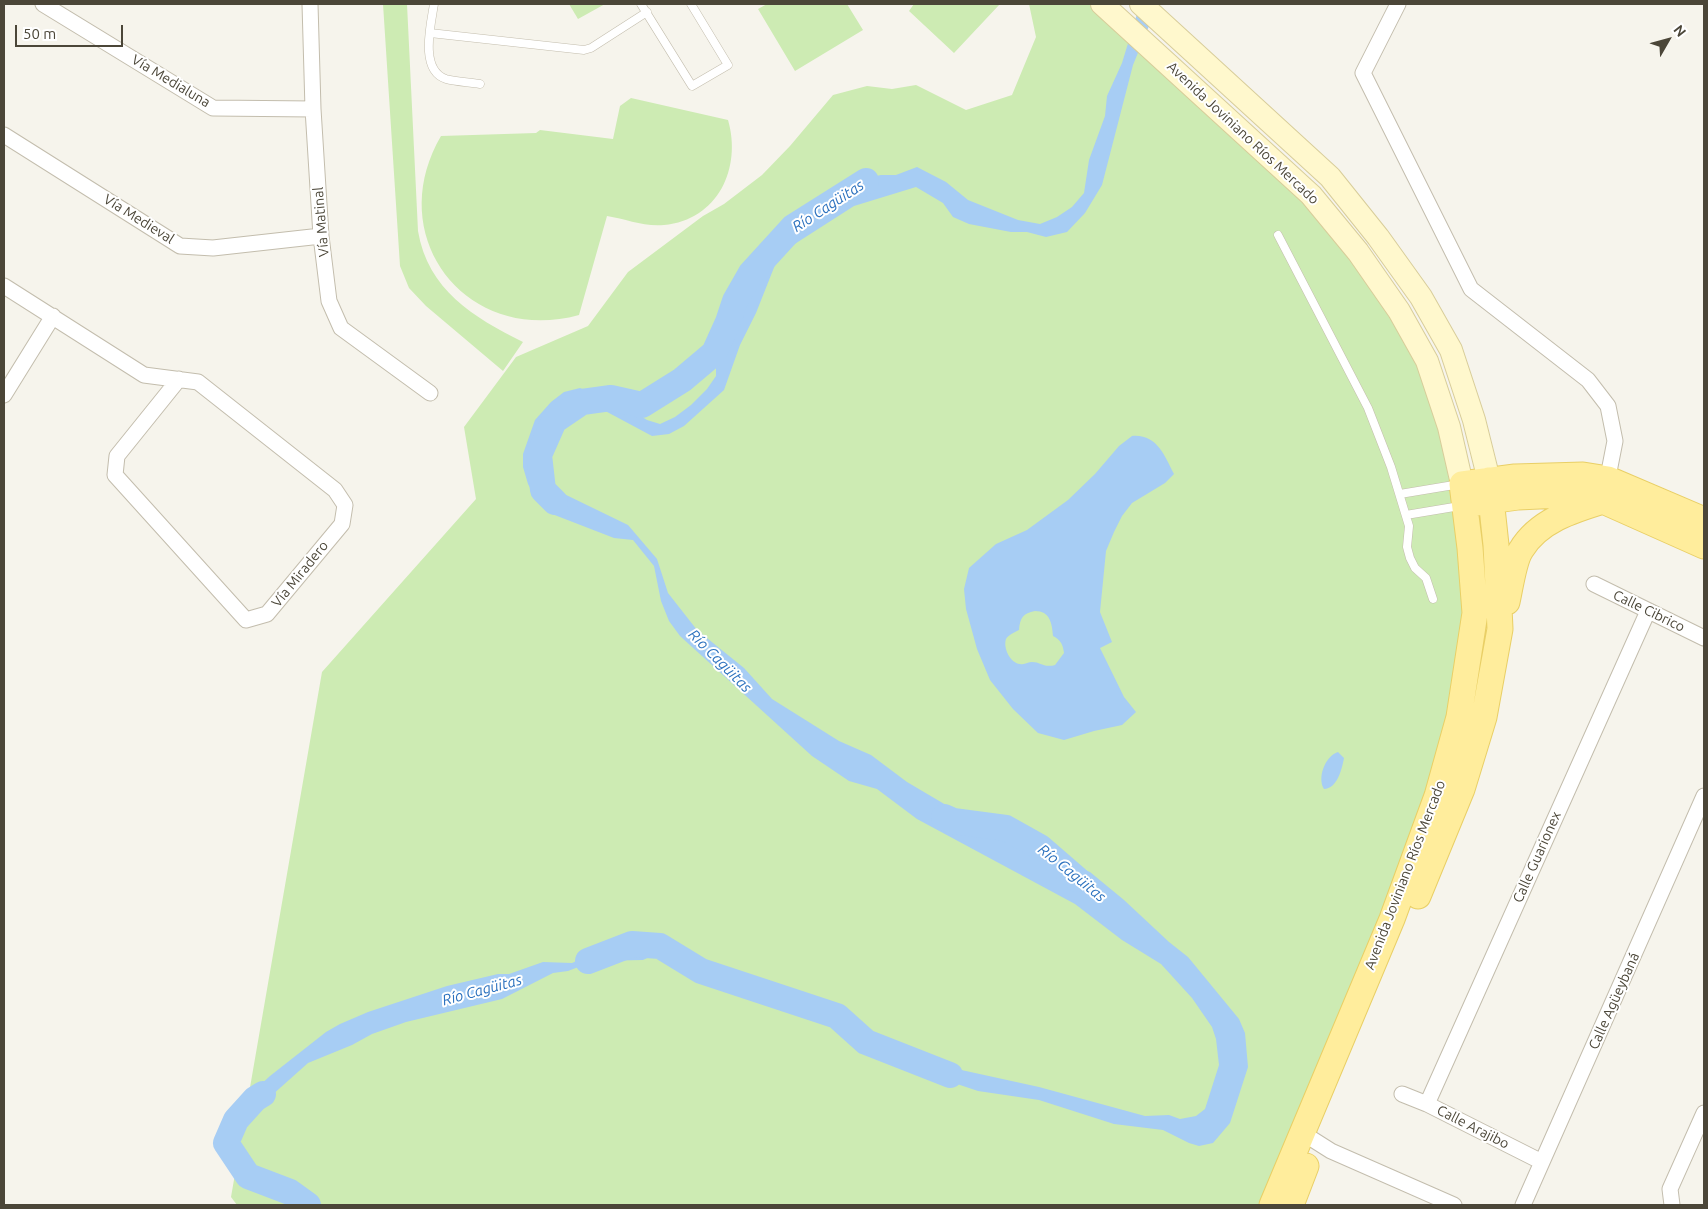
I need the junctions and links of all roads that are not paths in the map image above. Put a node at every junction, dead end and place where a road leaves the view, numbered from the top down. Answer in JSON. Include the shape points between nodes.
{"nodes":[{"id":1,"x":44,"y":4,"type":"edge"},
{"id":2,"x":310,"y":4,"type":"edge"},
{"id":3,"x":434,"y":4,"type":"edge"},
{"id":4,"x":642,"y":4,"type":"edge"},
{"id":5,"x":691,"y":4,"type":"edge"},
{"id":6,"x":1102,"y":4,"type":"edge"},
{"id":7,"x":1141,"y":4,"type":"edge"},
{"id":8,"x":1398,"y":4,"type":"edge"},
{"id":9,"x":646,"y":12,"type":"junction"},
{"id":10,"x":430,"y":33,"type":"junction"},
{"id":11,"x":480,"y":84,"type":"dead end"},
{"id":12,"x":313,"y":109,"type":"junction"},
{"id":13,"x":4,"y":135,"type":"edge"},
{"id":14,"x":1278,"y":235,"type":"dead end"},
{"id":15,"x":321,"y":236,"type":"junction"},
{"id":16,"x":4,"y":286,"type":"edge"},
{"id":17,"x":53,"y":316,"type":"junction"},
{"id":18,"x":178,"y":379,"type":"junction"},
{"id":19,"x":430,"y":393,"type":"dead end"},
{"id":20,"x":4,"y":395,"type":"edge"},
{"id":21,"x":1491,"y":490,"type":"junction"},
{"id":22,"x":1605,"y":490,"type":"junction"},
{"id":23,"x":1400,"y":494,"type":"junction"},
{"id":24,"x":1463,"y":494,"type":"junction"},
{"id":25,"x":1406,"y":515,"type":"junction"},
{"id":26,"x":1704,"y":520,"type":"edge"},
{"id":27,"x":1704,"y":546,"type":"edge"},
{"id":28,"x":1594,"y":584,"type":"dead end"},
{"id":29,"x":1433,"y":599,"type":"dead end"},
{"id":30,"x":1648,"y":611,"type":"junction"},
{"id":31,"x":1500,"y":629,"type":"junction"},
{"id":32,"x":1704,"y":638,"type":"edge"},
{"id":33,"x":1704,"y":796,"type":"edge"},
{"id":34,"x":1402,"y":1094,"type":"dead end"},
{"id":35,"x":1427,"y":1104,"type":"junction"},
{"id":36,"x":1704,"y":1114,"type":"edge"},
{"id":37,"x":1308,"y":1136,"type":"junction"},
{"id":38,"x":1542,"y":1162,"type":"junction"},
{"id":39,"x":1272,"y":1205,"type":"edge"},
{"id":40,"x":1290,"y":1205,"type":"edge"},
{"id":41,"x":1454,"y":1205,"type":"edge"},
{"id":42,"x":1523,"y":1205,"type":"edge"},
{"id":43,"x":1672,"y":1205,"type":"edge"}],
"edges":[{"from":1,"to":12,"type":"street","name":"Vía Medialuna","via":[[213,108]]},
{"from":2,"to":12,"type":"street","name":"Vía Matinal"},
{"from":3,"to":10,"type":"lane"},
{"from":4,"to":9,"type":"lane"},
{"from":5,"to":9,"type":"lane","via":[[728,65],[692,86]]},
{"from":6,"to":24,"type":"main road","name":"Avenida Joviniano Ríos Mercado","via":[[1311,194],[1358,252],[1399,311],[1428,361],[1449,427]]},
{"from":7,"to":21,"type":"main road","name":"Avenida Joviniano Ríos Mercado","via":[[1330,177],[1378,237],[1421,297],[1451,350],[1474,420]]},
{"from":8,"to":22,"type":"street","via":[[1363,73],[1471,289],[1588,380],[1608,406],[1615,441]]},
{"from":9,"to":10,"type":"lane","via":[[584,50]]},
{"from":10,"to":11,"type":"lane","via":[[428,55],[435,71],[445,78]]},
{"from":12,"to":15,"type":"street","name":"Vía Matinal"},
{"from":13,"to":15,"type":"street","name":"Vía Medieval","via":[[180,246],[213,248]]},
{"from":14,"to":23,"type":"lane","via":[[1368,408]]},
{"from":15,"to":19,"type":"street","name":"Vía Matinal","via":[[329,301],[341,328]]},
{"from":16,"to":17,"type":"street","name":"Vía Miradero"},
{"from":17,"to":18,"type":"street","name":"Vía Miradero","via":[[144,375]]},
{"from":17,"to":20,"type":"street"},
{"from":18,"to":18,"type":"street","name":"Vía Miradero","via":[[198,382],[334,490],[346,505],[342,524],[268,614],[246,620],[116,475],[117,456]]},
{"from":21,"to":22,"type":"main road","via":[[1518,497]]},
{"from":21,"to":24,"type":"main road"},
{"from":21,"to":31,"type":"main road","name":"Avenida Joviniano Ríos Mercado"},
{"from":22,"to":26,"type":"main road"},
{"from":22,"to":27,"type":"main road"},
{"from":22,"to":31,"type":"main road","via":[[1537,531],[1520,550]]},
{"from":23,"to":24,"type":"lane"},
{"from":23,"to":25,"type":"lane"},
{"from":24,"to":25,"type":"lane"},
{"from":24,"to":37,"type":"main road","name":"Avenida Joviniano Ríos Mercado","via":[[1475,613],[1458,717],[1437,796]]},
{"from":25,"to":29,"type":"lane","via":[[1410,526],[1407,547],[1410,558],[1426,578]]},
{"from":28,"to":30,"type":"street","name":"Calle Cibrico"},
{"from":30,"to":32,"type":"street","name":"Calle Cibrico"},
{"from":30,"to":35,"type":"street","name":"Calle Guarionex"},
{"from":31,"to":37,"type":"main road","name":"Avenida Joviniano Ríos Mercado","via":[[1484,717],[1462,789]]},
{"from":33,"to":38,"type":"street","name":"Calle Agüeybaná"},
{"from":34,"to":35,"type":"street","name":"Calle Arajibo"},
{"from":35,"to":38,"type":"street","name":"Calle Arajibo"},
{"from":36,"to":43,"type":"street","via":[[1670,1189]]},
{"from":37,"to":39,"type":"main road","name":"Avenida Joviniano Ríos Mercado"},
{"from":37,"to":40,"type":"main road","name":"Avenida Joviniano Ríos Mercado"},
{"from":37,"to":41,"type":"street","via":[[1331,1152]]},
{"from":38,"to":42,"type":"street","name":"Calle Agüeybaná"}]}
